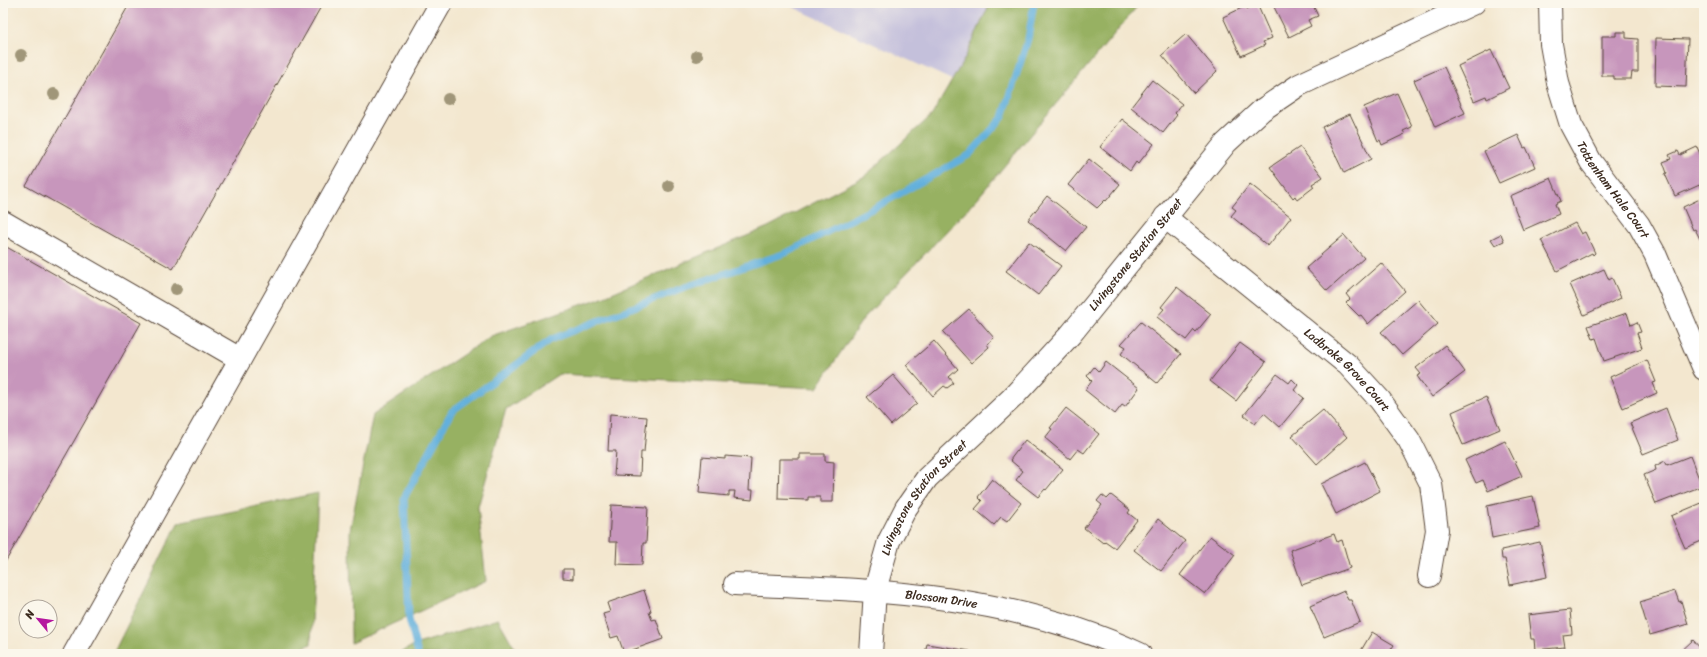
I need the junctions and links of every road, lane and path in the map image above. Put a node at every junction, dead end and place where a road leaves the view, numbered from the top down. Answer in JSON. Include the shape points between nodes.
{"nodes":[{"id":1,"x":441,"y":3,"type":"edge"},
{"id":2,"x":1474,"y":3,"type":"edge"},
{"id":3,"x":1550,"y":3,"type":"edge"},
{"id":4,"x":1165,"y":217,"type":"junction"},
{"id":5,"x":3,"y":222,"type":"edge"},
{"id":6,"x":240,"y":359,"type":"junction"},
{"id":7,"x":1704,"y":369,"type":"edge"},
{"id":8,"x":1429,"y":576,"type":"dead end"},
{"id":9,"x":735,"y":584,"type":"dead end"},
{"id":10,"x":875,"y":590,"type":"junction"},
{"id":11,"x":74,"y":654,"type":"edge"},
{"id":12,"x":871,"y":654,"type":"edge"},
{"id":13,"x":1140,"y":654,"type":"edge"}],
"edges":[{"from":1,"to":6,"type":"street"},
{"from":2,"to":4,"type":"street","name":"Livingstone Station Street","via":[[1299,85],[1262,110],[1226,143]]},
{"from":3,"to":7,"type":"street","name":"Tottenham Hale Court","via":[[1551,44],[1558,83],[1571,125],[1591,162],[1646,236]]},
{"from":4,"to":8,"type":"street","name":"Ladbroke Grove Court","via":[[1348,365],[1380,400],[1409,440],[1431,484],[1437,530]]},
{"from":4,"to":10,"type":"street","name":"Livingstone Station Street","via":[[1071,334],[1012,398],[927,478],[906,508],[890,541]]},
{"from":5,"to":6,"type":"street"},
{"from":6,"to":11,"type":"street"},
{"from":9,"to":10,"type":"street","name":"Blossom Drive"},
{"from":10,"to":12,"type":"street","name":"Livingstone Station Street"},
{"from":10,"to":13,"type":"street","name":"Blossom Drive","via":[[946,598],[1006,609],[1070,627]]}]}
